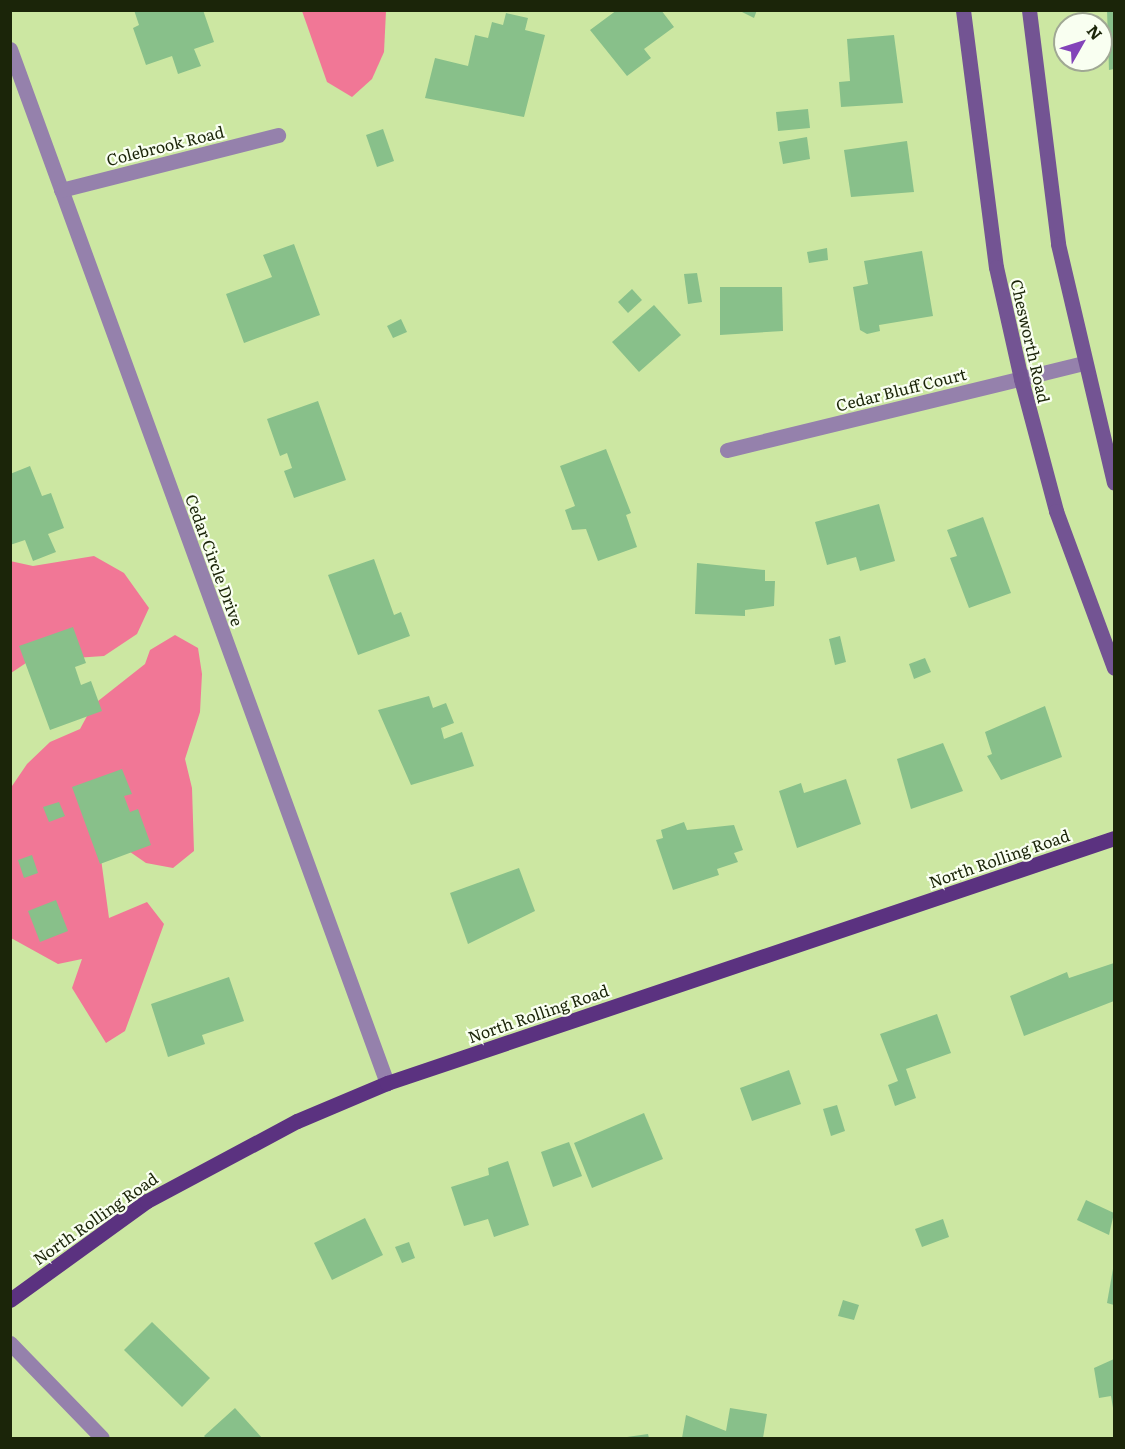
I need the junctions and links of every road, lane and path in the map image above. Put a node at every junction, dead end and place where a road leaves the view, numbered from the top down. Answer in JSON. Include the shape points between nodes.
{"nodes":[{"id":1,"x":963,"y":10,"type":"edge"},
{"id":2,"x":1029,"y":10,"type":"edge"},
{"id":3,"x":10,"y":49,"type":"edge"},
{"id":4,"x":278,"y":135,"type":"dead end"},
{"id":5,"x":61,"y":190,"type":"junction"},
{"id":6,"x":1084,"y":363,"type":"junction"},
{"id":7,"x":1021,"y":379,"type":"junction"},
{"id":8,"x":727,"y":450,"type":"dead end"},
{"id":9,"x":1114,"y":483,"type":"edge"},
{"id":10,"x":1114,"y":668,"type":"edge"},
{"id":11,"x":1114,"y":838,"type":"edge"},
{"id":12,"x":387,"y":1083,"type":"junction"},
{"id":13,"x":10,"y":1300,"type":"edge"},
{"id":14,"x":10,"y":1342,"type":"edge"},
{"id":15,"x":102,"y":1438,"type":"edge"}],
"edges":[{"from":1,"to":7,"type":"street","name":"Chesworth Road","via":[[996,267]]},
{"from":2,"to":6,"type":"street","via":[[1058,244]]},
{"from":3,"to":5,"type":"street","name":"Cedar Circle Drive"},
{"from":4,"to":5,"type":"street","name":"Colebrook Road"},
{"from":5,"to":12,"type":"street","name":"Cedar Circle Drive"},
{"from":6,"to":7,"type":"street","name":"Cedar Bluff Court"},
{"from":6,"to":9,"type":"street"},
{"from":7,"to":8,"type":"street","name":"Cedar Bluff Court"},
{"from":7,"to":10,"type":"street","name":"Chesworth Road","via":[[1056,511]]},
{"from":11,"to":12,"type":"main road","name":"North Rolling Road"},
{"from":12,"to":13,"type":"main road","name":"North Rolling Road","via":[[297,1121],[165,1190]]},
{"from":14,"to":15,"type":"street"}]}
